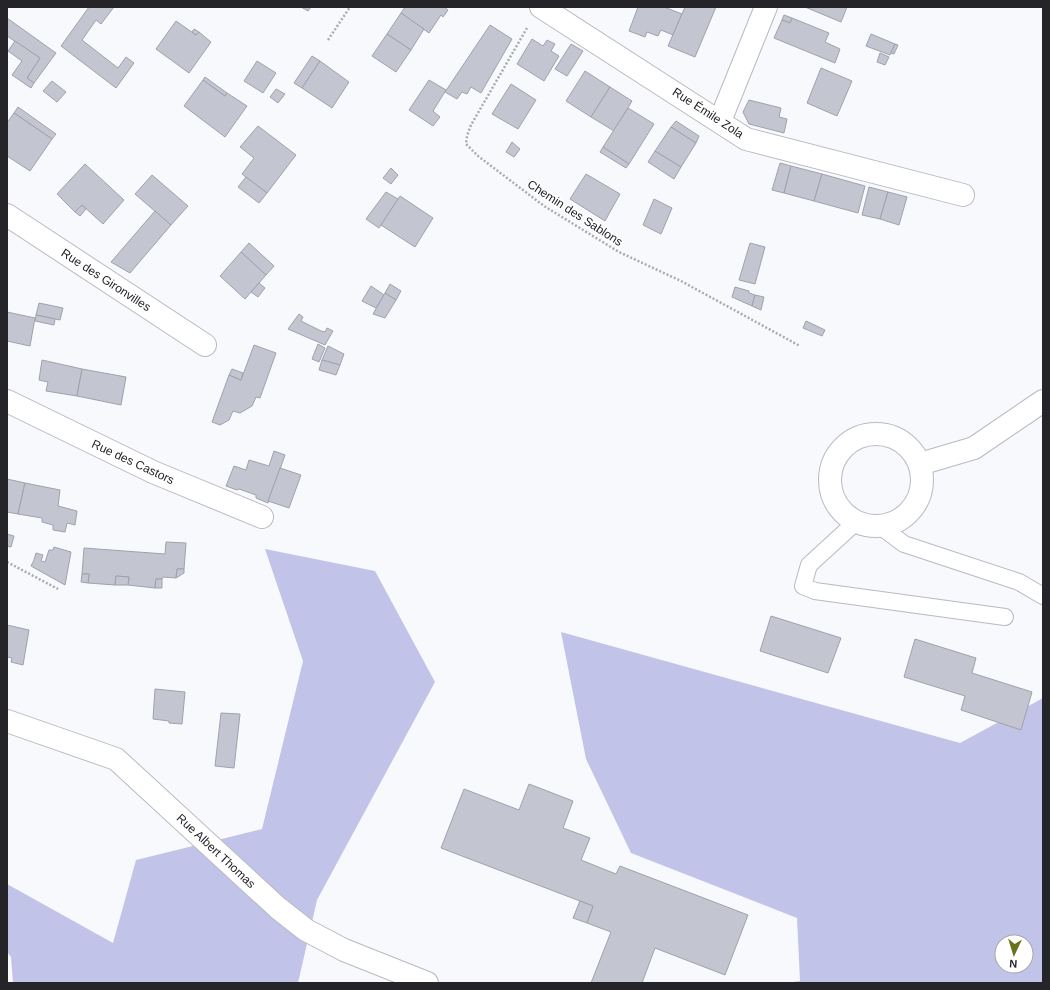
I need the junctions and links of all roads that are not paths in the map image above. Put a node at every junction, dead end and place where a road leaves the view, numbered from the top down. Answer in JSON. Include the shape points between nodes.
{"nodes":[{"id":1,"x":541,"y":7,"type":"edge"},
{"id":2,"x":766,"y":7,"type":"edge"},
{"id":3,"x":720,"y":121,"type":"junction"},
{"id":4,"x":963,"y":195,"type":"dead end"},
{"id":5,"x":7,"y":215,"type":"edge"},
{"id":6,"x":205,"y":345,"type":"dead end"},
{"id":7,"x":7,"y":401,"type":"edge"},
{"id":8,"x":1043,"y":402,"type":"edge"},
{"id":9,"x":920,"y":464,"type":"junction"},
{"id":10,"x":262,"y":518,"type":"dead end"},
{"id":11,"x":856,"y":522,"type":"junction"},
{"id":12,"x":880,"y":526,"type":"junction"},
{"id":13,"x":1043,"y":596,"type":"edge"},
{"id":14,"x":1005,"y":617,"type":"dead end"},
{"id":15,"x":7,"y":721,"type":"edge"},
{"id":16,"x":427,"y":983,"type":"edge"}],
"edges":[{"from":1,"to":3,"type":"street","name":"Rue Émile Zola"},
{"from":2,"to":3,"type":"street"},
{"from":3,"to":4,"type":"street","name":"Rue Émile Zola","via":[[746,139]]},
{"from":5,"to":6,"type":"street","name":"Rue des Gironvilles"},
{"from":7,"to":10,"type":"street","name":"Rue des Castors","via":[[153,472]]},
{"from":8,"to":9,"type":"street","via":[[974,448]]},
{"from":9,"to":11,"type":"street","via":[[914,452],[904,442],[891,435],[864,435],[851,440],[842,448],[831,469],[831,492],[845,515]]},
{"from":9,"to":12,"type":"street","via":[[923,478],[921,492],[915,505],[906,516],[894,523]]},
{"from":11,"to":12,"type":"street"},
{"from":11,"to":14,"type":"lane","via":[[809,565],[803,586],[815,591]]},
{"from":12,"to":13,"type":"lane","via":[[904,544],[1019,582]]},
{"from":15,"to":16,"type":"street","name":"Rue Albert Thomas","via":[[116,759],[278,908],[306,930],[344,950]]}]}
